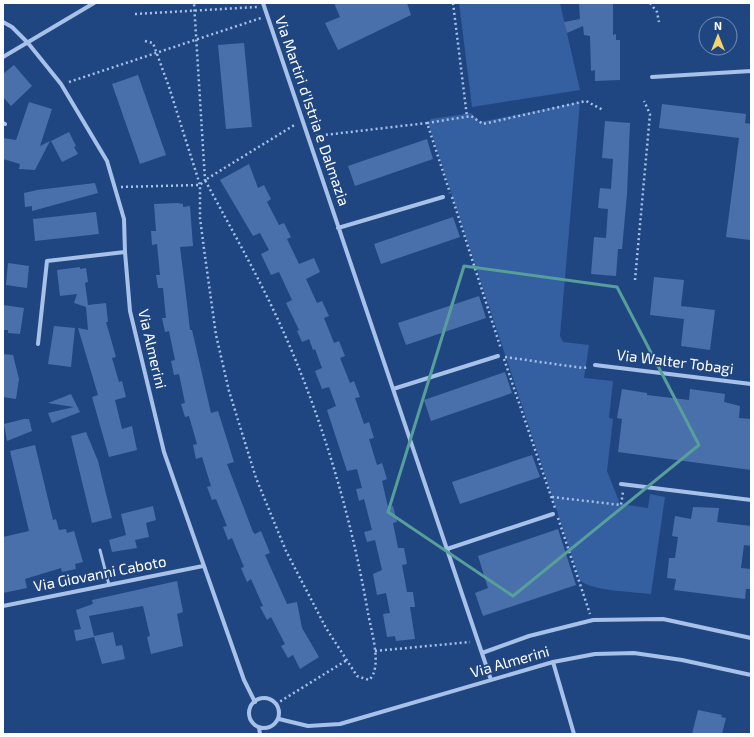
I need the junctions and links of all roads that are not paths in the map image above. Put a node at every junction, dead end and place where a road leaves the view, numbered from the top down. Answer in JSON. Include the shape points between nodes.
{"nodes":[{"id":1,"x":94,"y":3,"type":"edge"},
{"id":2,"x":263,"y":5,"type":"edge"},
{"id":3,"x":3,"y":22,"type":"edge"},
{"id":4,"x":28,"y":43,"type":"junction"},
{"id":5,"x":3,"y":57,"type":"edge"},
{"id":6,"x":751,"y":71,"type":"edge"},
{"id":7,"x":652,"y":77,"type":"dead end"},
{"id":8,"x":443,"y":197,"type":"dead end"},
{"id":9,"x":338,"y":228,"type":"junction"},
{"id":10,"x":125,"y":252,"type":"junction"},
{"id":11,"x":38,"y":344,"type":"dead end"},
{"id":12,"x":498,"y":356,"type":"road end"},
{"id":13,"x":595,"y":365,"type":"road end"},
{"id":14,"x":751,"y":384,"type":"edge"},
{"id":15,"x":393,"y":389,"type":"junction"},
{"id":16,"x":622,"y":485,"type":"road end"},
{"id":17,"x":751,"y":500,"type":"edge"},
{"id":18,"x":552,"y":514,"type":"dead end"},
{"id":19,"x":447,"y":549,"type":"junction"},
{"id":20,"x":100,"y":550,"type":"dead end"},
{"id":21,"x":203,"y":566,"type":"junction"},
{"id":22,"x":109,"y":584,"type":"junction"},
{"id":23,"x":3,"y":606,"type":"edge"},
{"id":24,"x":751,"y":638,"type":"edge"},
{"id":25,"x":482,"y":653,"type":"junction"},
{"id":26,"x":553,"y":662,"type":"junction"},
{"id":27,"x":751,"y":675,"type":"edge"},
{"id":28,"x":491,"y":680,"type":"junction"},
{"id":29,"x":255,"y":702,"type":"junction"},
{"id":30,"x":279,"y":719,"type":"junction"},
{"id":31,"x":259,"y":728,"type":"junction"},
{"id":32,"x":260,"y":734,"type":"edge"},
{"id":33,"x":574,"y":734,"type":"edge"}],
"edges":[{"from":1,"to":4,"type":"street"},
{"from":2,"to":9,"type":"street","name":"Via Martiri d'Istria e Dalmazia"},
{"from":3,"to":4,"type":"street","name":"Via Almerini"},
{"from":4,"to":5,"type":"street"},
{"from":4,"to":10,"type":"street","name":"Via Almerini","via":[[60,84],[107,160],[124,218]]},
{"from":6,"to":7,"type":"street"},
{"from":8,"to":9,"type":"street","name":"Via Martiri d'Istria e Dalmazia"},
{"from":9,"to":15,"type":"street","name":"Via Martiri d'Istria e Dalmazia"},
{"from":10,"to":11,"type":"street","via":[[47,261]]},
{"from":10,"to":21,"type":"street","name":"Via Almerini","via":[[130,311],[164,452]]},
{"from":12,"to":15,"type":"street"},
{"from":13,"to":14,"type":"street","name":"Via Walter Tobagi"},
{"from":15,"to":19,"type":"street","name":"Via Martiri d'Istria e Dalmazia"},
{"from":16,"to":17,"type":"street"},
{"from":18,"to":19,"type":"street"},
{"from":19,"to":25,"type":"street","name":"Via Martiri d'Istria e Dalmazia"},
{"from":20,"to":22,"type":"lane"},
{"from":21,"to":22,"type":"street","name":"Via Giovanni Caboto"},
{"from":21,"to":29,"type":"street","name":"Via Almerini","via":[[244,680]]},
{"from":22,"to":23,"type":"street","name":"Via Giovanni Caboto"},
{"from":24,"to":25,"type":"street","via":[[663,619],[592,620],[529,636]]},
{"from":25,"to":28,"type":"street","name":"Via Martiri d'Istria e Dalmazia"},
{"from":26,"to":27,"type":"street","name":"Via Almerini","via":[[595,654],[634,653]]},
{"from":26,"to":28,"type":"street","name":"Via Almerini"},
{"from":26,"to":33,"type":"street"},
{"from":28,"to":30,"type":"street","name":"Via Almerini","via":[[340,724],[308,726]]},
{"from":29,"to":30,"type":"street","via":[[263,698],[276,704],[279,708]]},
{"from":29,"to":31,"type":"street","via":[[249,714],[252,722]]},
{"from":30,"to":31,"type":"street","via":[[269,728]]},
{"from":31,"to":32,"type":"street"}]}
